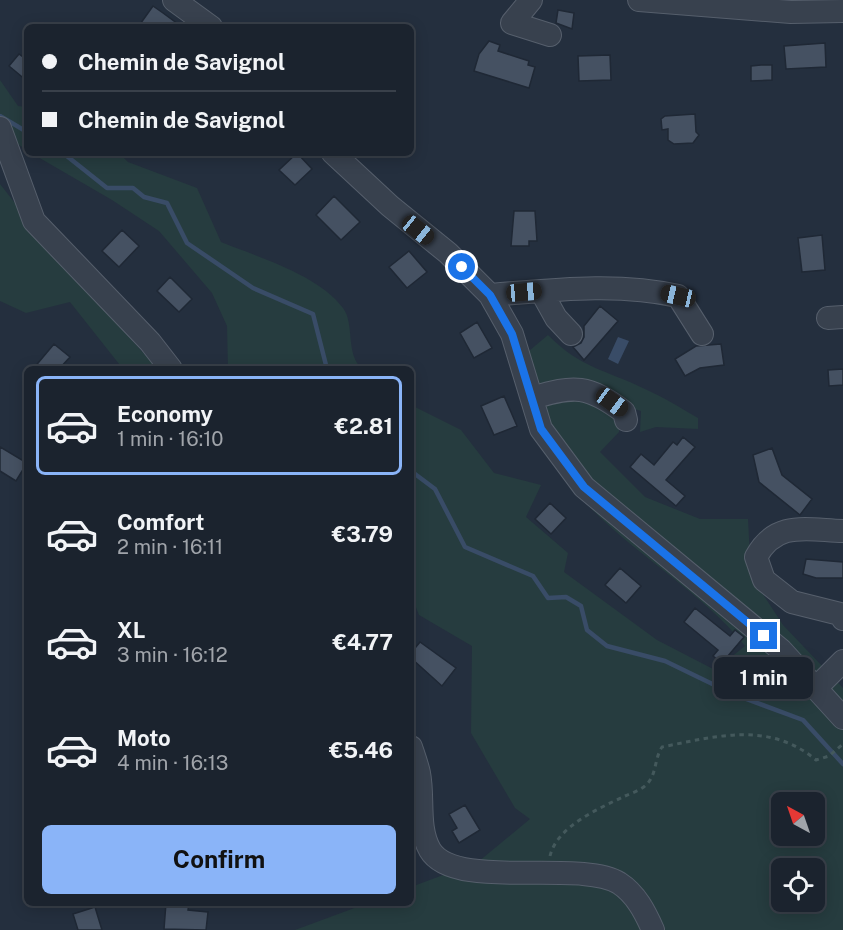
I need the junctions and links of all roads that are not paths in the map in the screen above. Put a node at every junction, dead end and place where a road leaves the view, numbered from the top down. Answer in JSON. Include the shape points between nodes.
{"nodes":[{"id":1,"x":174,"y":0,"type":"edge"},
{"id":2,"x":531,"y":0,"type":"edge"},
{"id":3,"x":639,"y":0,"type":"edge"},
{"id":4,"x":843,"y":11,"type":"edge"},
{"id":5,"x":207,"y":24,"type":"edge"},
{"id":6,"x":550,"y":34,"type":"dead end"},
{"id":7,"x":0,"y":128,"type":"edge"},
{"id":8,"x":336,"y":156,"type":"edge"},
{"id":9,"x":541,"y":291,"type":"junction"},
{"id":10,"x":490,"y":295,"type":"junction"},
{"id":11,"x":571,"y":334,"type":"dead end"},
{"id":12,"x":702,"y":334,"type":"dead end"},
{"id":13,"x":169,"y":366,"type":"edge"},
{"id":14,"x":532,"y":398,"type":"junction"},
{"id":15,"x":626,"y":420,"type":"dead end"},
{"id":16,"x":843,"y":531,"type":"edge"},
{"id":17,"x":843,"y":619,"type":"edge"},
{"id":18,"x":843,"y":661,"type":"edge"},
{"id":19,"x":816,"y":688,"type":"junction"},
{"id":20,"x":843,"y":718,"type":"edge"},
{"id":21,"x":414,"y":757,"type":"edge"},
{"id":22,"x":654,"y":930,"type":"edge"}],
"edges":[{"from":1,"to":5,"type":"street"},
{"from":2,"to":6,"type":"street","via":[[512,23]]},
{"from":3,"to":4,"type":"street","via":[[791,12]]},
{"from":7,"to":13,"type":"street","via":[[34,220]]},
{"from":8,"to":10,"type":"street"},
{"from":9,"to":10,"type":"street"},
{"from":9,"to":11,"type":"street","via":[[556,318]]},
{"from":9,"to":12,"type":"street","via":[[646,289],[678,296]]},
{"from":10,"to":14,"type":"street","via":[[512,334]]},
{"from":14,"to":15,"type":"street","via":[[562,389],[599,393],[624,412]]},
{"from":14,"to":19,"type":"street","via":[[541,429],[584,487],[782,650]]},
{"from":16,"to":17,"type":"street","via":[[787,530],[774,534],[756,557],[764,579],[792,602],[840,614]]},
{"from":18,"to":19,"type":"street"},
{"from":19,"to":20,"type":"street"},
{"from":21,"to":22,"type":"street","via":[[423,830],[430,850],[441,863],[506,875],[601,876],[632,893]]}]}
